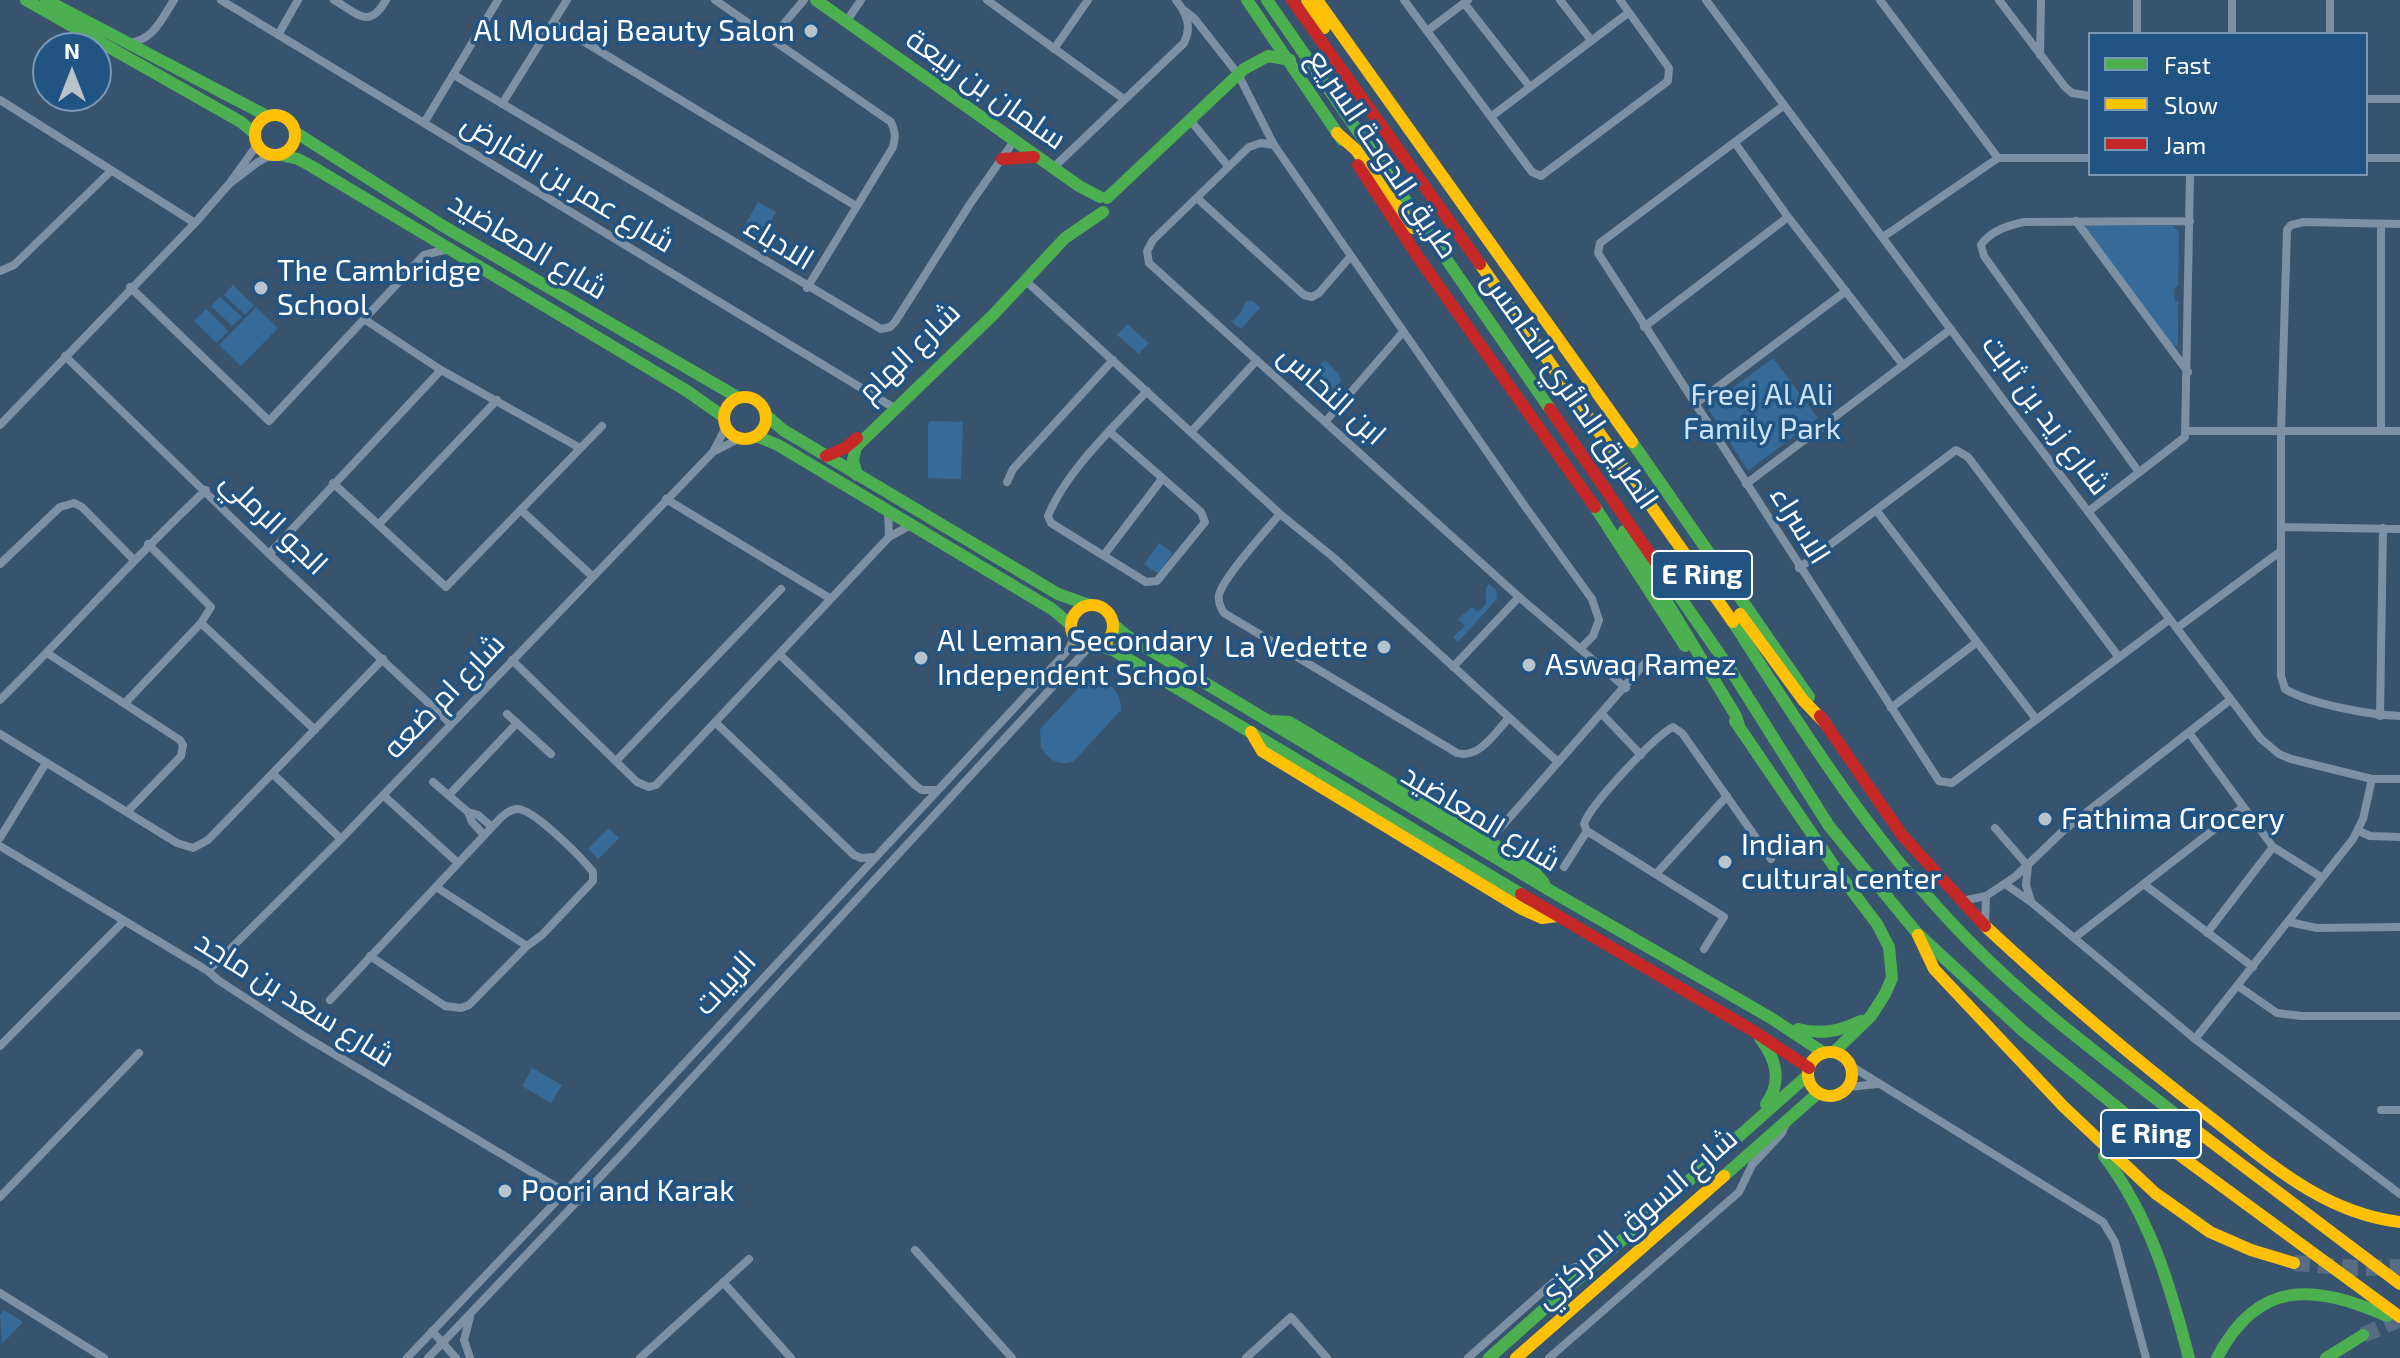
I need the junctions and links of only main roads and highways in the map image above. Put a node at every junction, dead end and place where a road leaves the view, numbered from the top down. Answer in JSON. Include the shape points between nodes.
{"nodes":[{"id":1,"x":26,"y":0,"type":"edge"},
{"id":2,"x":46,"y":0,"type":"edge"},
{"id":3,"x":816,"y":0,"type":"edge"},
{"id":4,"x":1247,"y":0,"type":"edge"},
{"id":5,"x":1267,"y":0,"type":"edge"},
{"id":6,"x":1292,"y":0,"type":"edge"},
{"id":7,"x":1307,"y":0,"type":"edge"},
{"id":8,"x":1317,"y":0,"type":"edge"},
{"id":9,"x":1264,"y":24,"type":"junction"},
{"id":10,"x":1259,"y":58,"type":"junction"},
{"id":11,"x":1290,"y":60,"type":"junction"},
{"id":12,"x":267,"y":116,"type":"junction"},
{"id":13,"x":1379,"y":123,"type":"junction"},
{"id":14,"x":295,"y":132,"type":"junction"},
{"id":15,"x":1337,"y":133,"type":"junction"},
{"id":16,"x":256,"y":139,"type":"junction"},
{"id":17,"x":276,"y":155,"type":"junction"},
{"id":18,"x":1038,"y":157,"type":"junction"},
{"id":19,"x":1002,"y":159,"type":"road end"},
{"id":20,"x":1098,"y":204,"type":"junction"},
{"id":21,"x":1462,"y":279,"type":"junction"},
{"id":22,"x":1025,"y":280,"type":"junction"},
{"id":23,"x":739,"y":398,"type":"junction"},
{"id":24,"x":766,"y":415,"type":"junction"},
{"id":25,"x":725,"y":422,"type":"junction"},
{"id":26,"x":756,"y":436,"type":"junction"},
{"id":27,"x":826,"y":456,"type":"junction"},
{"id":28,"x":857,"y":475,"type":"junction"},
{"id":29,"x":1614,"y":499,"type":"junction"},
{"id":30,"x":1708,"y":584,"type":"junction"},
{"id":31,"x":1089,"y":605,"type":"junction"},
{"id":32,"x":1114,"y":625,"type":"junction"},
{"id":33,"x":1072,"y":631,"type":"junction"},
{"id":34,"x":1094,"y":647,"type":"junction"},
{"id":35,"x":1270,"y":720,"type":"junction"},
{"id":36,"x":1825,"y":723,"type":"junction"},
{"id":37,"x":1740,"y":729,"type":"junction"},
{"id":38,"x":1251,"y":732,"type":"junction"},
{"id":39,"x":1383,"y":811,"type":"junction"},
{"id":40,"x":1365,"y":814,"type":"junction"},
{"id":41,"x":1551,"y":891,"type":"junction"},
{"id":42,"x":1557,"y":916,"type":"junction"},
{"id":43,"x":1917,"y":933,"type":"junction"},
{"id":44,"x":1871,"y":1016,"type":"junction"},
{"id":45,"x":1771,"y":1018,"type":"junction"},
{"id":46,"x":1755,"y":1032,"type":"junction"},
{"id":47,"x":1829,"y":1053,"type":"junction"},
{"id":48,"x":1808,"y":1071,"type":"junction"},
{"id":49,"x":1818,"y":1093,"type":"junction"},
{"id":50,"x":2068,"y":1111,"type":"junction"},
{"id":51,"x":1730,"y":1141,"type":"junction"},
{"id":52,"x":2400,"y":1222,"type":"edge"},
{"id":53,"x":2294,"y":1263,"type":"tunnel mouth"},
{"id":54,"x":2400,"y":1284,"type":"edge"},
{"id":55,"x":2400,"y":1317,"type":"edge"},
{"id":56,"x":2400,"y":1323,"type":"edge"},
{"id":57,"x":2363,"y":1335,"type":"tunnel mouth"},
{"id":58,"x":1489,"y":1358,"type":"edge"},
{"id":59,"x":1516,"y":1358,"type":"edge"},
{"id":60,"x":2189,"y":1358,"type":"edge"},
{"id":61,"x":2217,"y":1358,"type":"edge"},
{"id":62,"x":2326,"y":1358,"type":"edge"}],
"edges":[{"from":1,"to":16,"type":"main road","via":[[241,122]]},
{"from":2,"to":12,"type":"main road"},
{"from":3,"to":18,"type":"main road","name":"سلمان بن ربيعة"},
{"from":4,"to":9,"type":"main road","name":"طريق الدوحة السريع"},
{"from":5,"to":21,"type":"main road","name":"الطريق الدائري الخامس","number":"E Ring"},
{"from":6,"to":13,"type":"main road","name":"الطريق الدائري الخامس","number":"E Ring"},
{"from":7,"to":13,"type":"main road"},
{"from":8,"to":36,"type":"main road","name":"طريق الدوحة السريع","via":[[1728,577]]},
{"from":9,"to":10,"type":"main road"},
{"from":9,"to":11,"type":"main road","name":"طريق الدوحة السريع"},
{"from":10,"to":11,"type":"main road","via":[[1275,55]]},
{"from":10,"to":20,"type":"main road","name":"شارع الهام"},
{"from":11,"to":15,"type":"main road","name":"طريق الدوحة السريع"},
{"from":12,"to":14,"type":"main road","via":[[285,117]]},
{"from":12,"to":16,"type":"main road","via":[[258,123]]},
{"from":13,"to":30,"type":"main road","name":"الطريق الدائري الخامس","number":"E Ring"},
{"from":14,"to":17,"type":"main road","via":[[292,146]]},
{"from":14,"to":23,"type":"main road","name":"شارع المعاضيد","via":[[443,226]]},
{"from":15,"to":21,"type":"main road","via":[[1356,150],[1443,269]]},
{"from":15,"to":37,"type":"main road","name":"طريق الدوحة السريع","via":[[1418,257],[1576,478]]},
{"from":16,"to":17,"type":"main road","via":[[263,152]]},
{"from":17,"to":25,"type":"main road","name":"شارع المعاضيد","via":[[311,166],[687,391]]},
{"from":18,"to":19,"type":"main road"},
{"from":18,"to":20,"type":"main road","name":"سلمان بن ربيعة"},
{"from":20,"to":22,"type":"main road","name":"شارع الهام"},
{"from":21,"to":29,"type":"main road","name":"الطريق الدائري الخامس","number":"E Ring"},
{"from":22,"to":27,"type":"main road","name":"شارع الهام","via":[[845,448]]},
{"from":22,"to":28,"type":"main road","name":"شارع الهام","via":[[856,447]]},
{"from":23,"to":24,"type":"main road","via":[[753,399]]},
{"from":23,"to":25,"type":"main road","via":[[729,405]]},
{"from":24,"to":26,"type":"main road"},
{"from":24,"to":27,"type":"main road"},
{"from":25,"to":26,"type":"main road","via":[[740,438]]},
{"from":26,"to":33,"type":"main road","via":[[1052,609]]},
{"from":27,"to":28,"type":"main road"},
{"from":28,"to":31,"type":"main road","via":[[1058,594]]},
{"from":29,"to":37,"type":"main road","via":[[1625,533]]},
{"from":29,"to":43,"type":"main road","name":"الطريق الدائري الخامس","number":"E Ring","via":[[1829,826]]},
{"from":30,"to":36,"type":"main road","via":[[1736,609]]},
{"from":30,"to":54,"type":"main road","name":"الطريق الدائري الخامس","number":"E Ring","via":[[1857,810],[1963,936],[2187,1124]]},
{"from":31,"to":32,"type":"main road","via":[[1108,612]]},
{"from":31,"to":33,"type":"main road","via":[[1076,612]]},
{"from":32,"to":34,"type":"main road","via":[[1110,638]]},
{"from":32,"to":35,"type":"main road","name":"شارع المعاضيد"},
{"from":33,"to":34,"type":"main road"},
{"from":34,"to":38,"type":"main road","name":"شارع المعاضيد","via":[[1113,650]]},
{"from":35,"to":41,"type":"main road","name":"شارع المعاضيد"},
{"from":35,"to":41,"type":"main road","via":[[1289,722],[1489,841],[1534,871]]},
{"from":36,"to":52,"type":"main road","name":"طريق الدوحة السريع","via":[[1895,826],[1985,926],[2057,994],[2300,1184],[2356,1213]]},
{"from":37,"to":44,"type":"main road","name":"طريق الدوحة السريع","via":[[1889,947],[1892,978]]},
{"from":38,"to":39,"type":"main road","name":"شارع المعاضيد"},
{"from":38,"to":40,"type":"main road","via":[[1262,751]]},
{"from":39,"to":40,"type":"main road"},
{"from":39,"to":42,"type":"main road","name":"شارع المعاضيد"},
{"from":40,"to":42,"type":"main road","via":[[1528,913]]},
{"from":41,"to":45,"type":"main road","name":"شارع المعاضيد"},
{"from":42,"to":46,"type":"main road","name":"شارع المعاضيد"},
{"from":43,"to":50,"type":"main road","via":[[1934,969]]},
{"from":43,"to":55,"type":"main road","name":"الطريق الدائري الخامس","number":"E Ring","via":[[2023,1031],[2143,1128]]},
{"from":44,"to":45,"type":"main road","via":[[1825,1034]]},
{"from":44,"to":47,"type":"main road","name":"طريق الدوحة السريع"},
{"from":45,"to":47,"type":"main road","name":"شارع المعاضيد"},
{"from":46,"to":48,"type":"main road","name":"شارع المعاضيد"},
{"from":46,"to":51,"type":"main road","via":[[1771,1054],[1777,1084],[1770,1100]]},
{"from":47,"to":48,"type":"main road","via":[[1814,1058]]},
{"from":47,"to":49,"type":"main road","via":[[1848,1060],[1853,1074],[1849,1087],[1838,1095]]},
{"from":48,"to":49,"type":"main road"},
{"from":48,"to":51,"type":"main road","name":"شارع السوق المركزي"},
{"from":49,"to":59,"type":"main road","name":"شارع السوق المركزي"},
{"from":50,"to":53,"type":"main road","via":[[2190,1220],[2240,1246]]},
{"from":50,"to":60,"type":"main road","via":[[2119,1176],[2148,1226]]},
{"from":51,"to":58,"type":"main road","name":"شارع السوق المركزي"},
{"from":56,"to":61,"type":"main road","via":[[2337,1296],[2283,1296],[2237,1324]]},
{"from":57,"to":62,"type":"main road"}]}
